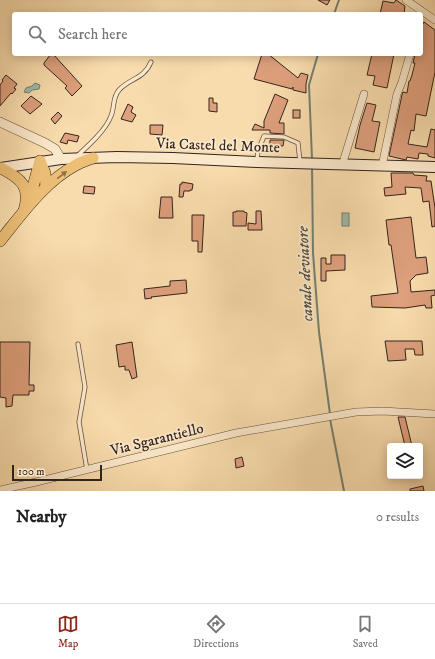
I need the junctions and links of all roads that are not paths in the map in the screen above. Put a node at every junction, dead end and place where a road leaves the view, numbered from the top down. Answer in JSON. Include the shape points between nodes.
{"nodes":[{"id":1,"x":406,"y":0,"type":"edge"},
{"id":2,"x":420,"y":12,"type":"edge"},
{"id":3,"x":423,"y":14,"type":"edge"},
{"id":4,"x":435,"y":20,"type":"edge"},
{"id":5,"x":409,"y":56,"type":"edge"},
{"id":6,"x":151,"y":62,"type":"dead end"},
{"id":7,"x":364,"y":94,"type":"dead end"},
{"id":8,"x":0,"y":122,"type":"edge"},
{"id":9,"x":93,"y":158,"type":"junction"},
{"id":10,"x":61,"y":159,"type":"junction"},
{"id":11,"x":75,"y":159,"type":"junction"},
{"id":12,"x":40,"y":161,"type":"junction"},
{"id":13,"x":257,"y":162,"type":"junction"},
{"id":14,"x":308,"y":164,"type":"junction"},
{"id":15,"x":344,"y":165,"type":"junction"},
{"id":16,"x":382,"y":166,"type":"junction"},
{"id":17,"x":435,"y":167,"type":"edge"},
{"id":18,"x":1,"y":168,"type":"edge"},
{"id":19,"x":46,"y":187,"type":"junction"},
{"id":20,"x":27,"y":200,"type":"junction"},
{"id":21,"x":24,"y":211,"type":"junction"},
{"id":22,"x":0,"y":241,"type":"edge"},
{"id":23,"x":78,"y":344,"type":"dead end"},
{"id":24,"x":435,"y":414,"type":"edge"},
{"id":25,"x":87,"y":470,"type":"junction"},
{"id":26,"x":0,"y":490,"type":"edge"}],
"edges":[{"from":1,"to":2,"type":"street"},
{"from":3,"to":4,"type":"street"},
{"from":5,"to":16,"type":"street","via":[[397,94]]},
{"from":6,"to":11,"type":"lane","via":[[145,72],[118,91],[108,122]]},
{"from":7,"to":15,"type":"street"},
{"from":8,"to":10,"type":"street","via":[[55,149]]},
{"from":9,"to":11,"type":"main road","name":"Via Castel del Monte"},
{"from":9,"to":13,"type":"main road","name":"Via Castel del Monte"},
{"from":19,"to":9,"type":"main road","one_way":true,"via":[[76,165]]},
{"from":10,"to":11,"type":"main road","name":"Via Castel del Monte"},
{"from":10,"to":12,"type":"main road","name":"Via Castel del Monte"},
{"from":12,"to":18,"type":"main road","name":"Via Castel del Monte"},
{"from":12,"to":19,"type":"main road","via":[[46,173]]},
{"from":12,"to":20,"type":"main road"},
{"from":13,"to":14,"type":"main road","name":"Via Castel del Monte"},
{"from":13,"to":14,"type":"lane","via":[[264,136],[284,137],[298,143]]},
{"from":14,"to":15,"type":"main road","name":"Via Castel del Monte"},
{"from":15,"to":16,"type":"main road","name":"Via Castel del Monte"},
{"from":16,"to":17,"type":"main road","name":"Via Castel del Monte"},
{"from":18,"to":20,"type":"main road","via":[[21,180]]},
{"from":19,"to":21,"type":"main road"},
{"from":20,"to":21,"type":"main road"},
{"from":21,"to":22,"type":"main road"},
{"from":23,"to":25,"type":"lane","via":[[85,387],[79,422]]},
{"from":24,"to":25,"type":"street","name":"Via Sgarantiello","via":[[373,411],[321,417],[236,433]]},
{"from":25,"to":26,"type":"street","name":"Via Sgarantiello"}]}
